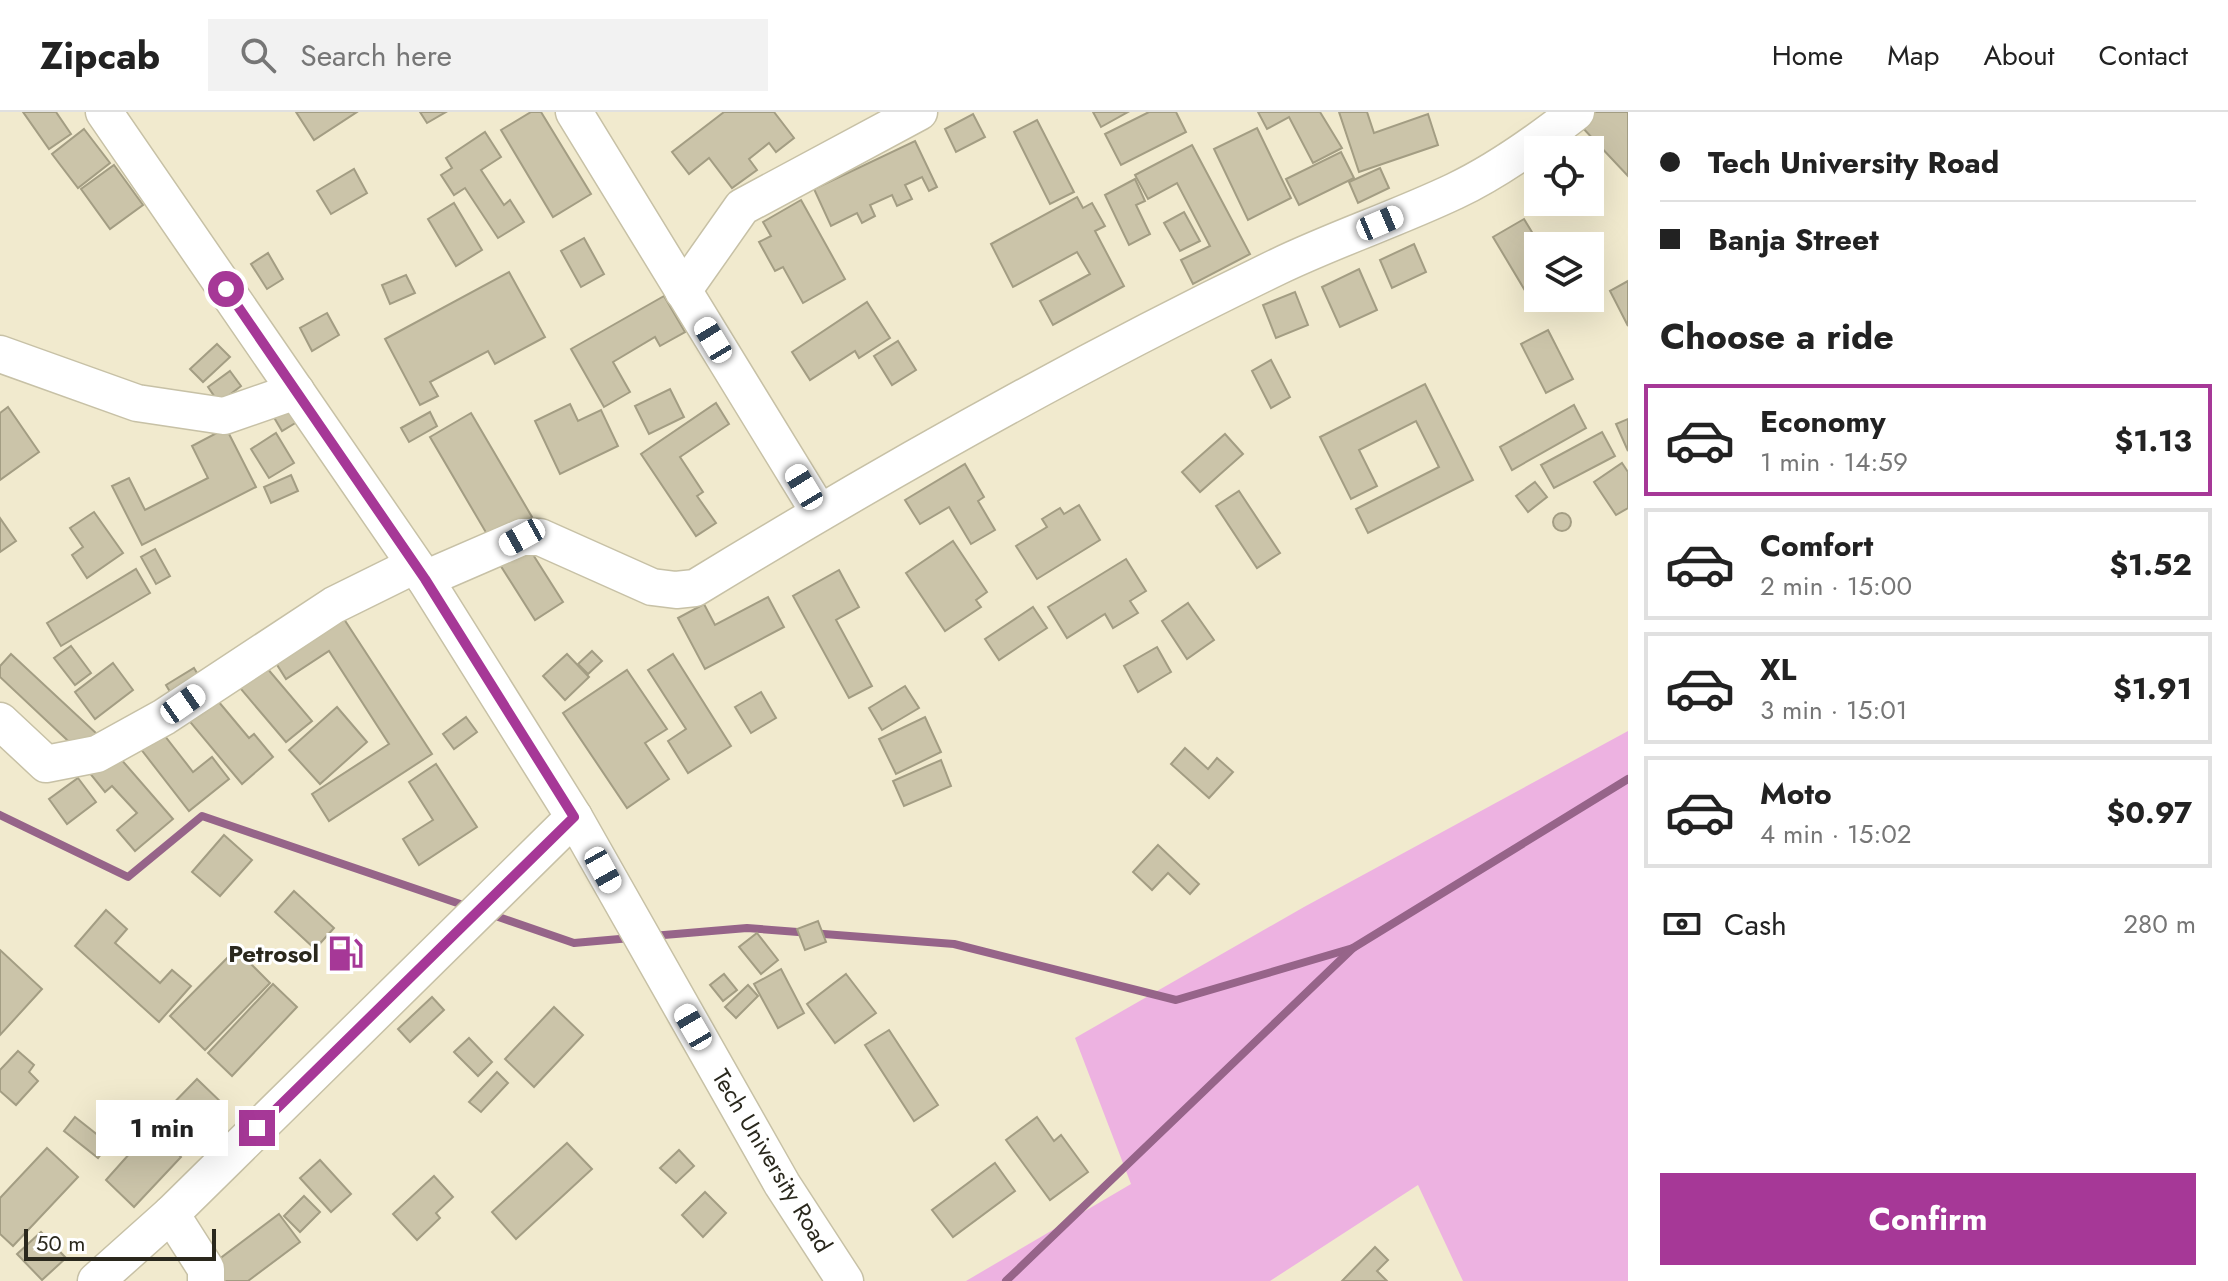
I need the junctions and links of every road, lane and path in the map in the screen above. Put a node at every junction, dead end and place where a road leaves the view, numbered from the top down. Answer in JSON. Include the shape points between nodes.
{"nodes":[{"id":1,"x":104,"y":112,"type":"edge"},
{"id":2,"x":574,"y":112,"type":"edge"},
{"id":3,"x":919,"y":112,"type":"edge"},
{"id":4,"x":1576,"y":112,"type":"edge"},
{"id":5,"x":683,"y":291,"type":"junction"},
{"id":6,"x":0,"y":354,"type":"edge"},
{"id":7,"x":296,"y":391,"type":"junction"},
{"id":8,"x":819,"y":512,"type":"junction"},
{"id":9,"x":420,"y":572,"type":"junction"},
{"id":10,"x":0,"y":721,"type":"edge"},
{"id":11,"x":574,"y":817,"type":"junction"},
{"id":12,"x":171,"y":1214,"type":"junction"},
{"id":13,"x":96,"y":1281,"type":"edge"},
{"id":14,"x":206,"y":1281,"type":"edge"},
{"id":15,"x":845,"y":1281,"type":"edge"}],
"edges":[{"from":1,"to":7,"type":"street","name":"Tech University Road"},
{"from":2,"to":5,"type":"street"},
{"from":3,"to":5,"type":"street","via":[[742,207]]},
{"from":4,"to":8,"type":"street","via":[[1457,190],[1278,267]]},
{"from":5,"to":8,"type":"street"},
{"from":6,"to":7,"type":"street","via":[[137,403],[224,416]]},
{"from":7,"to":9,"type":"street","name":"Tech University Road"},
{"from":8,"to":9,"type":"street","via":[[695,588],[652,587],[540,537],[522,537]]},
{"from":9,"to":10,"type":"street","via":[[334,605],[164,717],[97,754],[46,764]]},
{"from":9,"to":11,"type":"street","name":"Tech University Road"},
{"from":11,"to":12,"type":"street"},
{"from":11,"to":15,"type":"street","name":"Tech University Road","via":[[782,1184]]},
{"from":12,"to":13,"type":"street"},
{"from":12,"to":14,"type":"street","via":[[206,1269]]}]}
